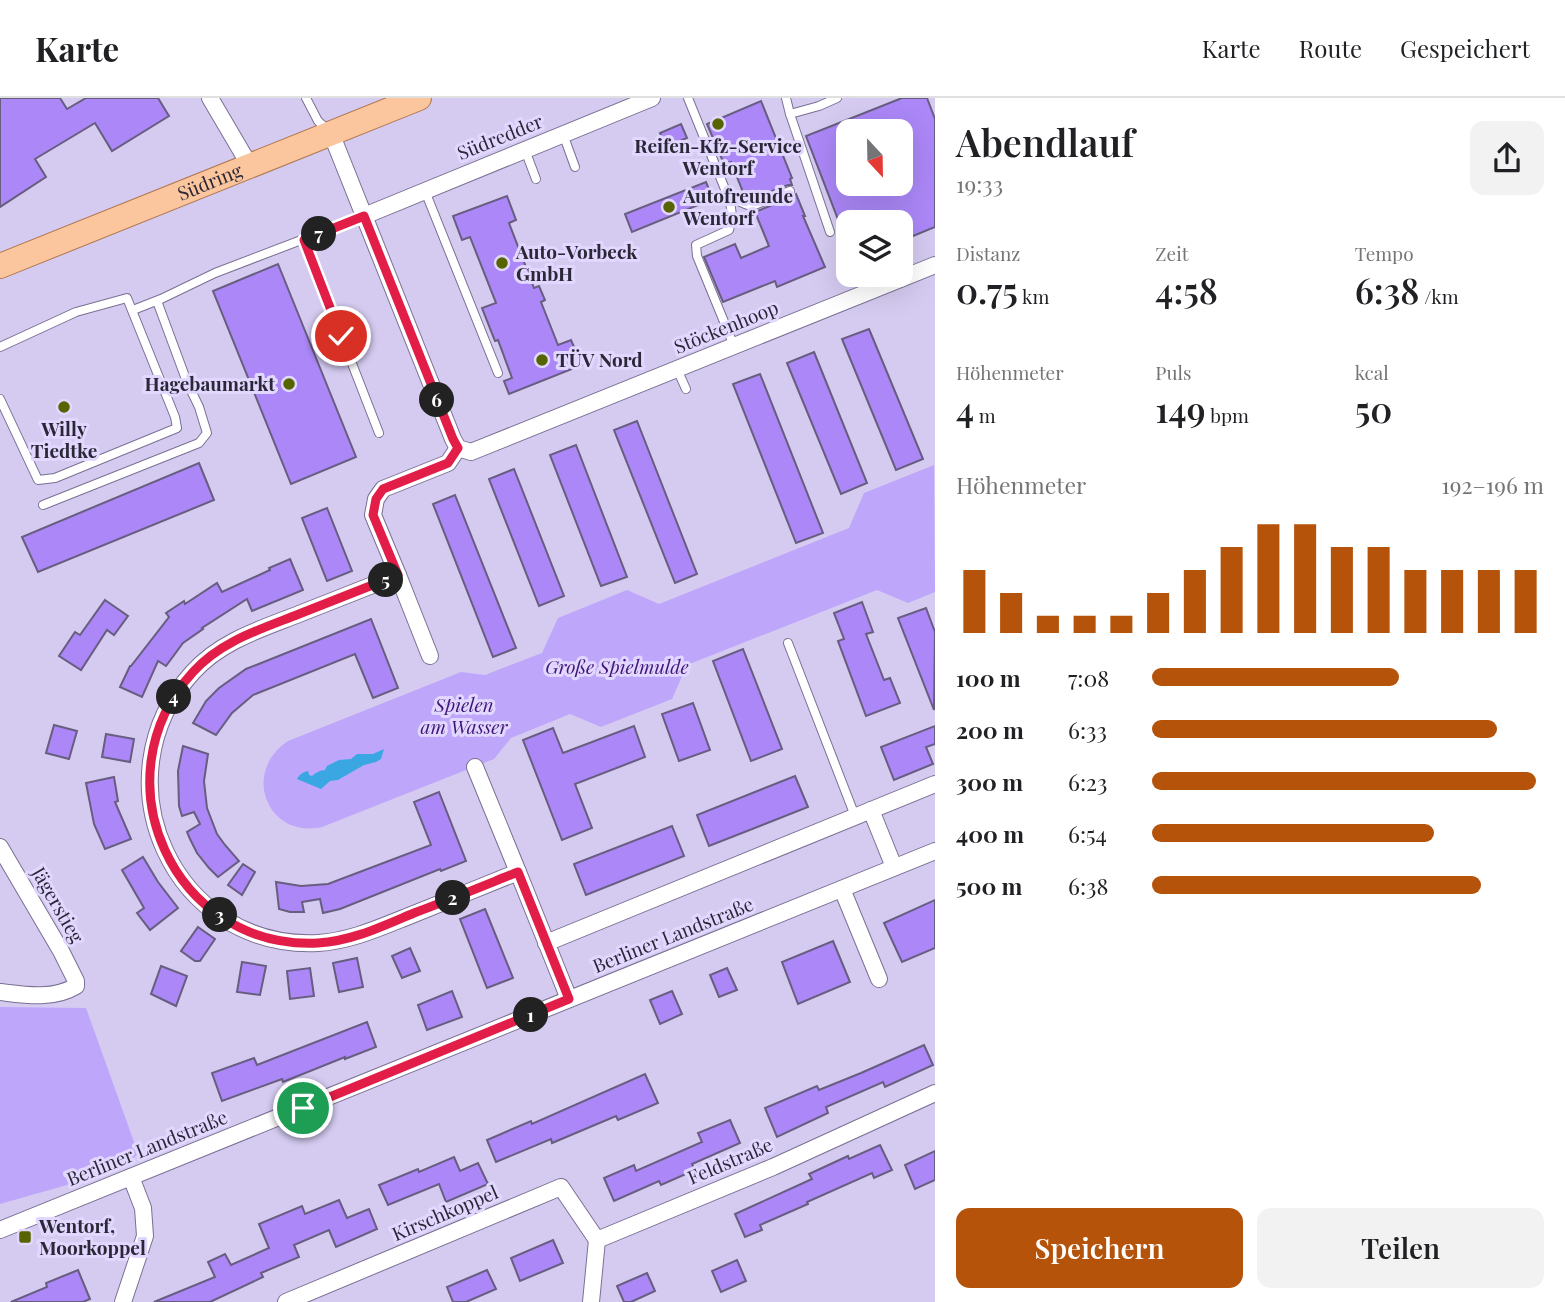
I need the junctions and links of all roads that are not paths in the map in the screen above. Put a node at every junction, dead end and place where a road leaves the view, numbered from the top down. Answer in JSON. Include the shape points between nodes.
{"nodes":[{"id":1,"x":210,"y":98,"type":"edge"},
{"id":2,"x":306,"y":98,"type":"edge"},
{"id":3,"x":419,"y":98,"type":"edge"},
{"id":4,"x":652,"y":98,"type":"edge"},
{"id":5,"x":688,"y":98,"type":"edge"},
{"id":6,"x":786,"y":98,"type":"edge"},
{"id":7,"x":837,"y":98,"type":"edge"},
{"id":8,"x":790,"y":114,"type":"junction"},
{"id":9,"x":331,"y":134,"type":"junction"},
{"id":10,"x":563,"y":134,"type":"junction"},
{"id":11,"x":525,"y":150,"type":"junction"},
{"id":12,"x":250,"y":166,"type":"junction"},
{"id":13,"x":575,"y":167,"type":"dead end"},
{"id":14,"x":536,"y":179,"type":"dead end"},
{"id":15,"x":425,"y":191,"type":"junction"},
{"id":16,"x":790,"y":191,"type":"dead end"},
{"id":17,"x":729,"y":200,"type":"junction"},
{"id":18,"x":364,"y":216,"type":"junction"},
{"id":19,"x":830,"y":232,"type":"dead end"},
{"id":20,"x":304,"y":240,"type":"junction"},
{"id":21,"x":935,"y":265,"type":"edge"},
{"id":22,"x":0,"y":266,"type":"edge"},
{"id":23,"x":157,"y":301,"type":"junction"},
{"id":24,"x":133,"y":310,"type":"junction"},
{"id":25,"x":734,"y":346,"type":"junction"},
{"id":26,"x":0,"y":347,"type":"edge"},
{"id":27,"x":677,"y":369,"type":"junction"},
{"id":28,"x":498,"y":373,"type":"dead end"},
{"id":29,"x":686,"y":389,"type":"dead end"},
{"id":30,"x":0,"y":399,"type":"edge"},
{"id":31,"x":379,"y":433,"type":"dead end"},
{"id":32,"x":458,"y":448,"type":"junction"},
{"id":33,"x":43,"y":505,"type":"dead end"},
{"id":34,"x":398,"y":575,"type":"junction"},
{"id":35,"x":788,"y":643,"type":"dead end"},
{"id":36,"x":430,"y":656,"type":"dead end"},
{"id":37,"x":475,"y":767,"type":"dead end"},
{"id":38,"x":935,"y":784,"type":"edge"},
{"id":39,"x":871,"y":810,"type":"junction"},
{"id":40,"x":855,"y":816,"type":"junction"},
{"id":41,"x":0,"y":847,"type":"edge"},
{"id":42,"x":935,"y":851,"type":"edge"},
{"id":43,"x":894,"y":867,"type":"junction"},
{"id":44,"x":518,"y":872,"type":"junction"},
{"id":45,"x":842,"y":889,"type":"junction"},
{"id":46,"x":546,"y":943,"type":"junction"},
{"id":47,"x":879,"y":979,"type":"dead end"},
{"id":48,"x":0,"y":992,"type":"edge"},
{"id":49,"x":569,"y":999,"type":"junction"},
{"id":50,"x":935,"y":1093,"type":"edge"},
{"id":51,"x":131,"y":1177,"type":"junction"},
{"id":52,"x":0,"y":1230,"type":"edge"},
{"id":53,"x":597,"y":1240,"type":"junction"},
{"id":54,"x":123,"y":1302,"type":"edge"},
{"id":55,"x":286,"y":1302,"type":"edge"},
{"id":56,"x":591,"y":1302,"type":"edge"}],
"edges":[{"from":1,"to":12,"type":"street"},
{"from":2,"to":9,"type":"lane"},
{"from":3,"to":9,"type":"main road","name":"Südring"},
{"from":4,"to":10,"type":"street","name":"Südredder"},
{"from":5,"to":17,"type":"lane"},
{"from":6,"to":8,"type":"lane"},
{"from":7,"to":8,"type":"lane"},
{"from":8,"to":19,"type":"lane"},
{"from":9,"to":12,"type":"main road","name":"Südring"},
{"from":9,"to":18,"type":"street"},
{"from":10,"to":11,"type":"street","name":"Südredder"},
{"from":10,"to":13,"type":"lane"},
{"from":11,"to":14,"type":"lane"},
{"from":11,"to":15,"type":"street","name":"Südredder"},
{"from":12,"to":22,"type":"main road","name":"Südring"},
{"from":15,"to":18,"type":"street","name":"Südredder"},
{"from":15,"to":28,"type":"lane"},
{"from":16,"to":17,"type":"lane","via":[[752,206]]},
{"from":17,"to":25,"type":"lane","via":[[733,219],[729,230],[696,245]]},
{"from":18,"to":20,"type":"lane"},
{"from":18,"to":32,"type":"street"},
{"from":20,"to":23,"type":"lane","via":[[215,273]]},
{"from":20,"to":31,"type":"lane"},
{"from":21,"to":25,"type":"street","name":"Stöckenhoop"},
{"from":23,"to":24,"type":"lane"},
{"from":23,"to":33,"type":"lane","via":[[207,433],[199,443]]},
{"from":24,"to":26,"type":"lane","via":[[127,298],[115,301],[76,312]]},
{"from":24,"to":30,"type":"lane","via":[[177,428],[55,478],[38,480]]},
{"from":25,"to":27,"type":"street","name":"Stöckenhoop"},
{"from":27,"to":29,"type":"lane"},
{"from":27,"to":32,"type":"street","name":"Stöckenhoop","via":[[471,452]]},
{"from":32,"to":34,"type":"street","via":[[448,463],[383,489],[376,499],[373,515]]},
{"from":34,"to":36,"type":"street"},
{"from":34,"to":44,"type":"street","via":[[235,640],[195,670],[166,711],[150,759],[151,809],[160,842],[186,885],[210,908],[253,933],[294,942],[353,937]]},
{"from":35,"to":40,"type":"lane"},
{"from":37,"to":44,"type":"street"},
{"from":38,"to":39,"type":"street"},
{"from":39,"to":40,"type":"street"},
{"from":39,"to":43,"type":"street"},
{"from":40,"to":46,"type":"street"},
{"from":41,"to":48,"type":"street","name":"Jägerstieg","via":[[76,981],[76,986],[56,994]]},
{"from":42,"to":43,"type":"street","name":"Berliner Landstraße"},
{"from":43,"to":45,"type":"street","name":"Berliner Landstraße"},
{"from":44,"to":46,"type":"street"},
{"from":45,"to":47,"type":"street"},
{"from":45,"to":49,"type":"street","name":"Berliner Landstraße"},
{"from":46,"to":49,"type":"street"},
{"from":49,"to":51,"type":"street","name":"Berliner Landstraße"},
{"from":50,"to":53,"type":"street","name":"Feldstraße"},
{"from":51,"to":52,"type":"street","name":"Berliner Landstraße"},
{"from":51,"to":54,"type":"street","via":[[143,1208],[145,1236]]},
{"from":53,"to":55,"type":"street","name":"Kirschkoppel","via":[[561,1187]]},
{"from":53,"to":56,"type":"street"}]}
